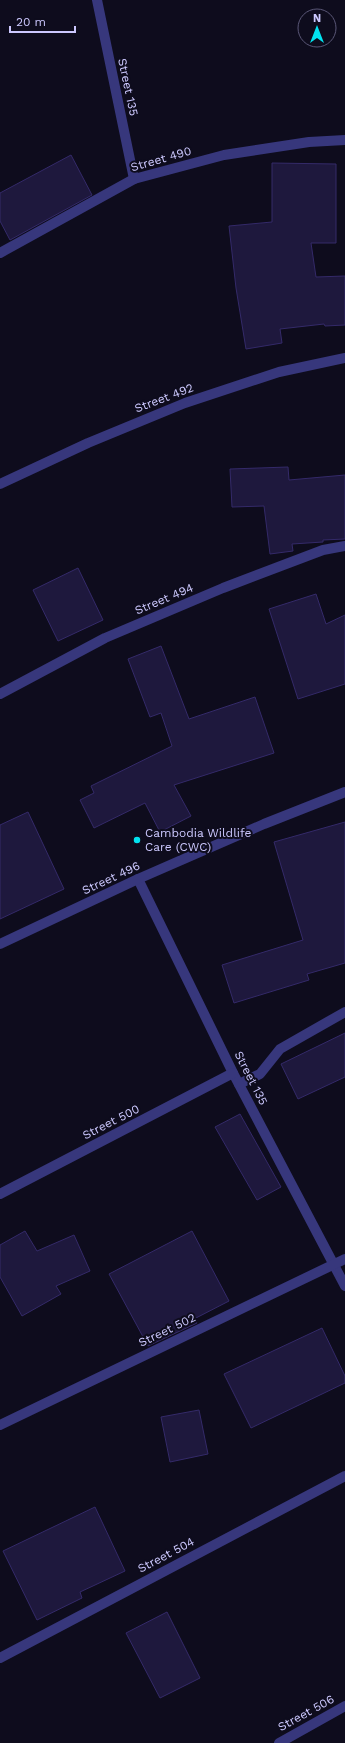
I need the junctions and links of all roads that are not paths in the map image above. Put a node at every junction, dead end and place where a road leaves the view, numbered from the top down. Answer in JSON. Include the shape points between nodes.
{"nodes":[{"id":1,"x":96,"y":0,"type":"edge"},
{"id":2,"x":345,"y":140,"type":"edge"},
{"id":3,"x":134,"y":179,"type":"junction"},
{"id":4,"x":0,"y":253,"type":"edge"},
{"id":5,"x":345,"y":358,"type":"edge"},
{"id":6,"x":0,"y":484,"type":"edge"},
{"id":7,"x":345,"y":546,"type":"edge"},
{"id":8,"x":0,"y":694,"type":"edge"},
{"id":9,"x":345,"y":792,"type":"edge"},
{"id":10,"x":138,"y":879,"type":"junction"},
{"id":11,"x":0,"y":944,"type":"edge"},
{"id":12,"x":345,"y":1012,"type":"edge"},
{"id":13,"x":233,"y":1073,"type":"junction"},
{"id":14,"x":239,"y":1084,"type":"junction"},
{"id":15,"x":0,"y":1194,"type":"edge"},
{"id":16,"x":345,"y":1259,"type":"edge"},
{"id":17,"x":334,"y":1265,"type":"junction"},
{"id":18,"x":345,"y":1286,"type":"edge"},
{"id":19,"x":0,"y":1425,"type":"edge"},
{"id":20,"x":345,"y":1476,"type":"edge"},
{"id":21,"x":0,"y":1658,"type":"edge"},
{"id":22,"x":345,"y":1706,"type":"edge"},
{"id":23,"x":279,"y":1743,"type":"edge"}],
"edges":[{"from":1,"to":3,"type":"street","name":"Street 135"},
{"from":2,"to":3,"type":"street","name":"Street 490","via":[[309,142],[224,155]]},
{"from":3,"to":4,"type":"street","name":"Street 490"},
{"from":5,"to":6,"type":"street","name":"Street 492","via":[[279,372],[184,403],[88,443]]},
{"from":7,"to":8,"type":"street","name":"Street 494","via":[[301,558],[104,638]]},
{"from":9,"to":10,"type":"street","name":"Street 496"},
{"from":10,"to":11,"type":"street","name":"Street 496"},
{"from":10,"to":13,"type":"street","name":"Street 135"},
{"from":12,"to":14,"type":"street","via":[[280,1049],[260,1074]]},
{"from":13,"to":14,"type":"street","name":"Street 135"},
{"from":13,"to":15,"type":"street","name":"Street 500"},
{"from":14,"to":17,"type":"street","name":"Street 135"},
{"from":16,"to":17,"type":"street","name":"Street 502"},
{"from":17,"to":18,"type":"street","name":"Street 135"},
{"from":17,"to":19,"type":"street","name":"Street 502"},
{"from":20,"to":21,"type":"street","name":"Street 504"},
{"from":22,"to":23,"type":"street","name":"Street 506"}]}
